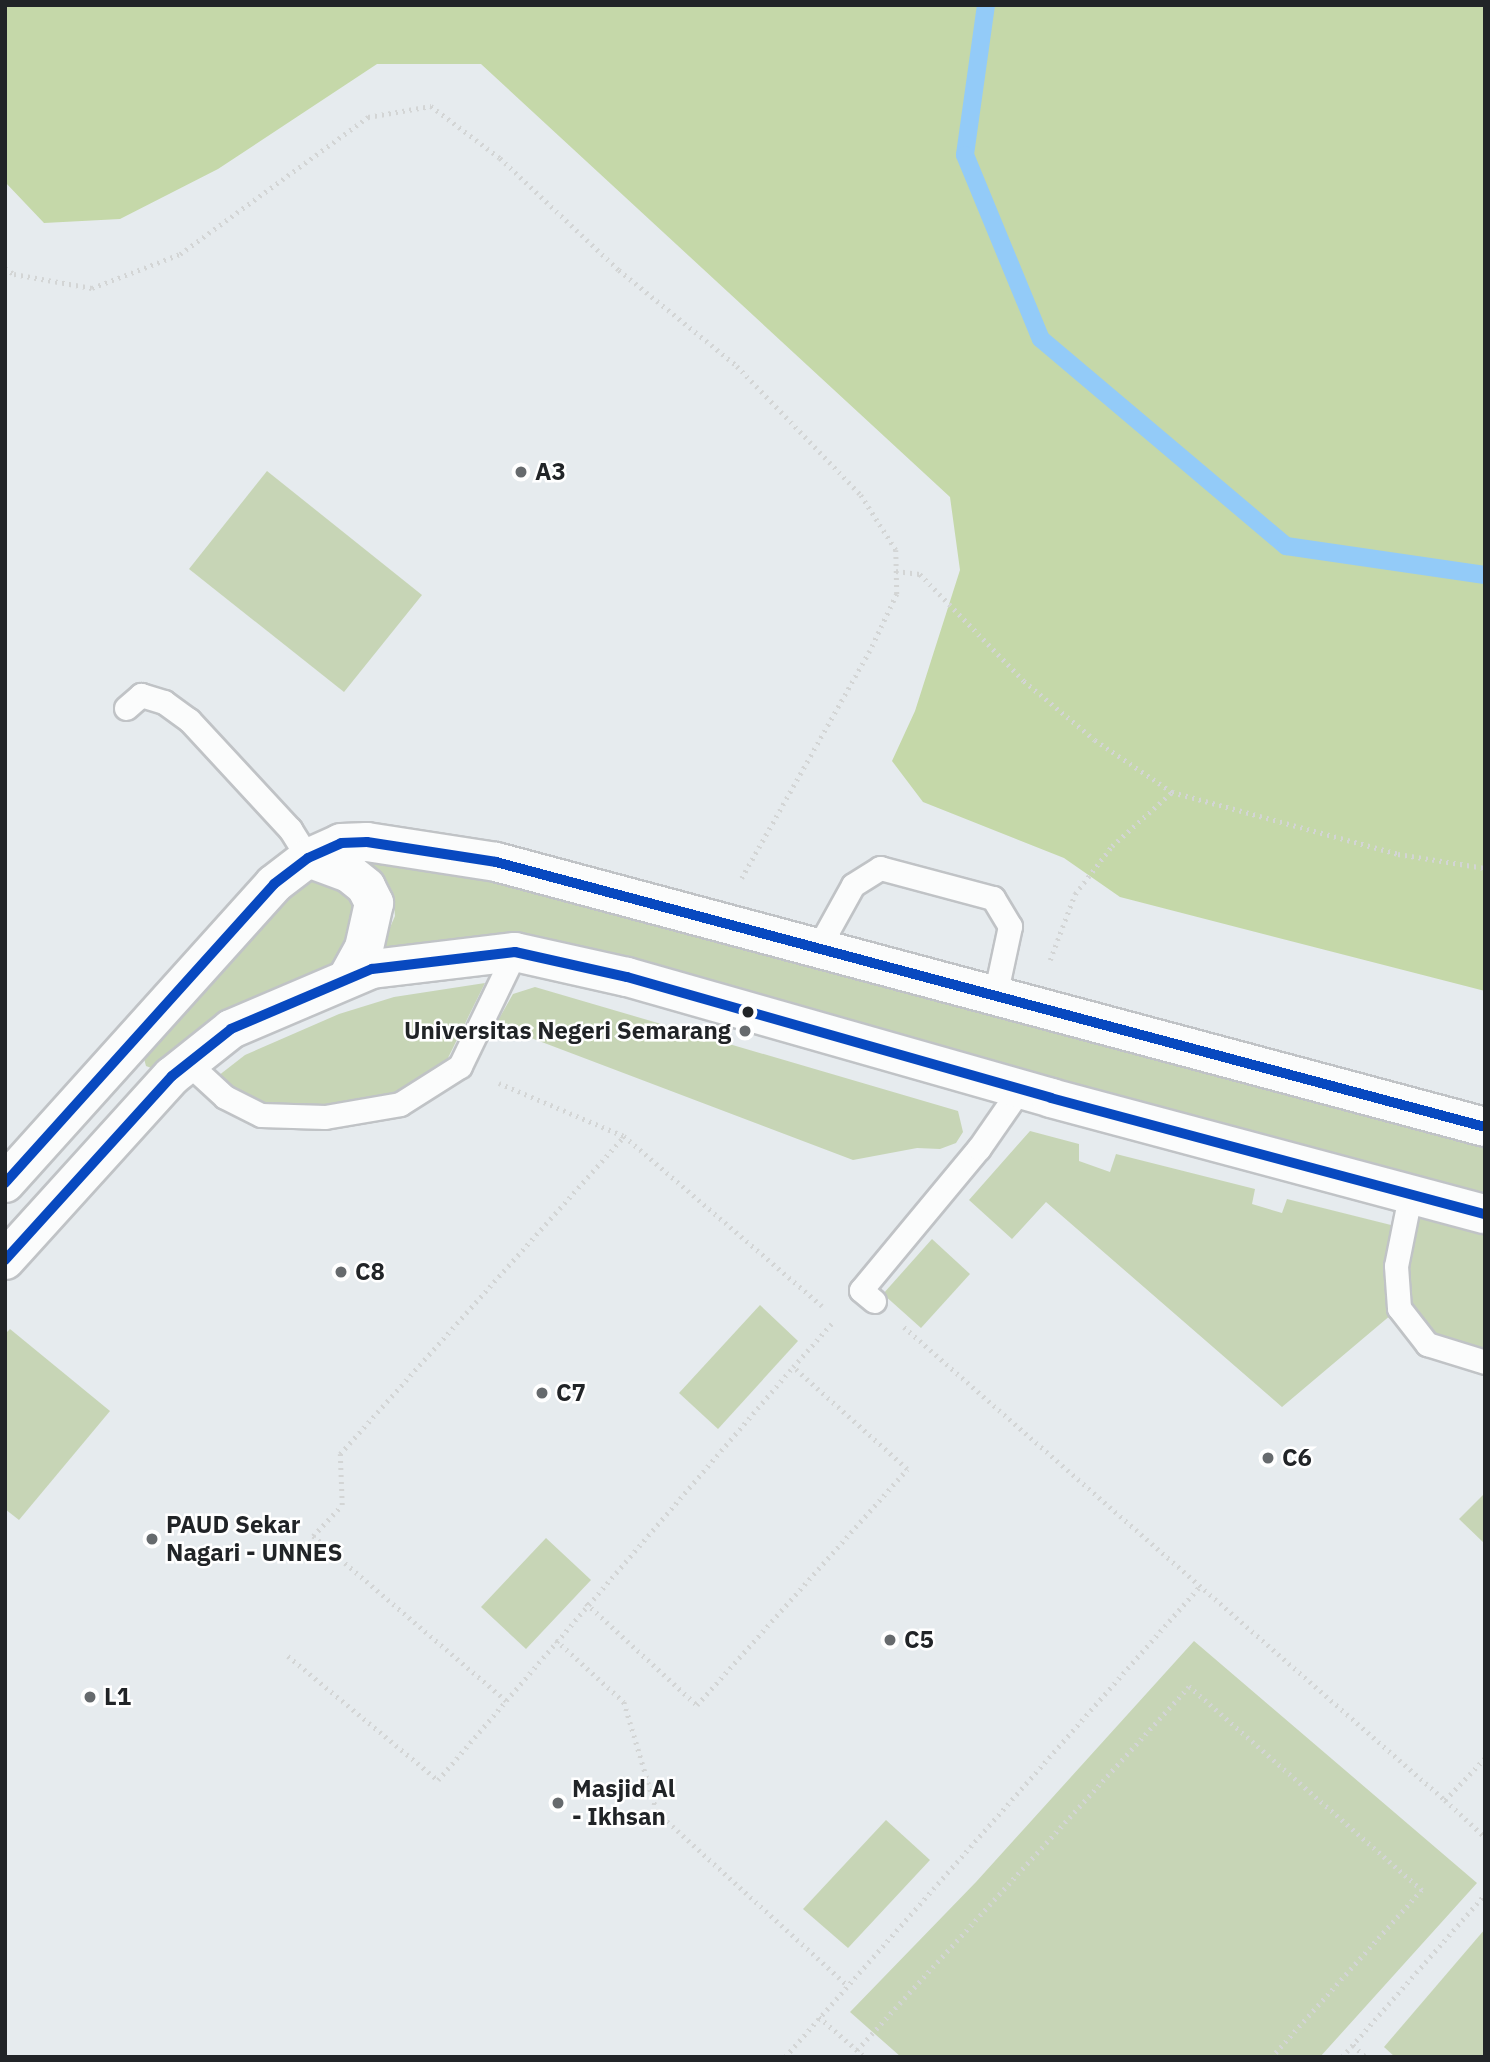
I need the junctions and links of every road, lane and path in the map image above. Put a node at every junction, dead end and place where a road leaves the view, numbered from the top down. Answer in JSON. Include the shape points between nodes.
{"nodes":[{"id":1,"x":5,"y":268,"type":"edge"},
{"id":2,"x":896,"y":571,"type":"junction"},
{"id":3,"x":126,"y":708,"type":"dead end"},
{"id":4,"x":1172,"y":792,"type":"junction"},
{"id":5,"x":308,"y":858,"type":"junction"},
{"id":6,"x":1485,"y":868,"type":"edge"},
{"id":7,"x":711,"y":923,"type":"junction"},
{"id":8,"x":817,"y":950,"type":"junction"},
{"id":9,"x":515,"y":952,"type":"junction"},
{"id":10,"x":1047,"y":967,"type":"dead end"},
{"id":11,"x":347,"y":979,"type":"junction"},
{"id":12,"x":995,"y":996,"type":"junction"},
{"id":13,"x":188,"y":1063,"type":"junction"},
{"id":14,"x":460,"y":1066,"type":"junction"},
{"id":15,"x":1020,"y":1089,"type":"junction"},
{"id":16,"x":1485,"y":1127,"type":"edge"},
{"id":17,"x":624,"y":1136,"type":"junction"},
{"id":18,"x":5,"y":1183,"type":"edge"},
{"id":19,"x":1410,"y":1196,"type":"junction"},
{"id":20,"x":1485,"y":1214,"type":"edge"},
{"id":21,"x":5,"y":1260,"type":"edge"},
{"id":22,"x":874,"y":1301,"type":"joint"},
{"id":23,"x":1485,"y":1363,"type":"edge"},
{"id":24,"x":793,"y":1367,"type":"junction"},
{"id":25,"x":1201,"y":1585,"type":"junction"},
{"id":26,"x":586,"y":1602,"type":"junction"},
{"id":27,"x":556,"y":1640,"type":"junction"},
{"id":28,"x":288,"y":1656,"type":"dead end"},
{"id":29,"x":506,"y":1700,"type":"junction"},
{"id":30,"x":1485,"y":1758,"type":"edge"},
{"id":31,"x":1445,"y":1800,"type":"junction"},
{"id":32,"x":1485,"y":1837,"type":"edge"},
{"id":33,"x":1485,"y":1894,"type":"edge"},
{"id":34,"x":847,"y":1985,"type":"junction"},
{"id":35,"x":819,"y":2017,"type":"junction"},
{"id":36,"x":1353,"y":2045,"type":"junction"},
{"id":37,"x":857,"y":2050,"type":"junction"},
{"id":38,"x":785,"y":2057,"type":"edge"},
{"id":39,"x":865,"y":2057,"type":"edge"},
{"id":40,"x":1272,"y":2057,"type":"edge"},
{"id":41,"x":1342,"y":2057,"type":"edge"},
{"id":42,"x":1366,"y":2057,"type":"edge"}],
"edges":[{"from":1,"to":2,"type":"path","via":[[14,274],[92,288],[180,254],[368,117],[431,106],[500,158],[618,270],[737,366],[861,495],[896,550]]},
{"from":2,"to":4,"type":"path","via":[[920,575],[1024,681],[1095,740]]},
{"from":2,"to":7,"type":"path","via":[[897,594],[870,651],[805,764],[777,824]]},
{"from":3,"to":5,"type":"lane","via":[[141,695],[164,702],[189,720],[290,829]]},
{"from":4,"to":6,"type":"path","via":[[1398,854]]},
{"from":4,"to":10,"type":"path","via":[[1112,846],[1075,894]]},
{"from":5,"to":7,"type":"street","via":[[341,844],[415,848],[496,862]]},
{"from":5,"to":11,"type":"street","via":[[349,873],[366,887],[374,903],[364,948]]},
{"from":5,"to":18,"type":"street","via":[[274,884]]},
{"from":7,"to":8,"type":"street"},
{"from":8,"to":12,"type":"street"},
{"from":8,"to":12,"type":"lane","via":[[853,885],[880,868],[993,898],[1010,926]]},
{"from":9,"to":11,"type":"street","via":[[433,959]]},
{"from":9,"to":14,"type":"lane"},
{"from":9,"to":15,"type":"street","via":[[627,977]]},
{"from":11,"to":13,"type":"street","via":[[231,1029]]},
{"from":12,"to":16,"type":"street"},
{"from":13,"to":14,"type":"lane","via":[[225,1097],[261,1115],[325,1117],[400,1104]]},
{"from":13,"to":21,"type":"street"},
{"from":14,"to":17,"type":"path"},
{"from":15,"to":19,"type":"street"},
{"from":15,"to":22,"type":"lane","via":[[979,1148],[861,1290]]},
{"from":17,"to":24,"type":"path","via":[[836,1318]]},
{"from":17,"to":29,"type":"path","via":[[340,1454],[342,1505],[313,1536]]},
{"from":19,"to":20,"type":"street"},
{"from":19,"to":23,"type":"lane","via":[[1396,1266],[1399,1308],[1427,1344]]},
{"from":22,"to":25,"type":"path"},
{"from":24,"to":26,"type":"path"},
{"from":24,"to":26,"type":"path","via":[[907,1469],[697,1704]]},
{"from":25,"to":31,"type":"path"},
{"from":25,"to":34,"type":"path"},
{"from":26,"to":27,"type":"path"},
{"from":27,"to":29,"type":"path"},
{"from":27,"to":34,"type":"path","via":[[624,1702],[657,1812]]},
{"from":28,"to":29,"type":"path","via":[[438,1780]]},
{"from":30,"to":31,"type":"path"},
{"from":31,"to":32,"type":"path"},
{"from":33,"to":36,"type":"path"},
{"from":34,"to":35,"type":"path"},
{"from":35,"to":37,"type":"path"},
{"from":35,"to":38,"type":"path"},
{"from":36,"to":41,"type":"path"},
{"from":36,"to":42,"type":"path"},
{"from":37,"to":39,"type":"path"},
{"from":37,"to":40,"type":"path","via":[[1189,1686],[1422,1890]]}]}
